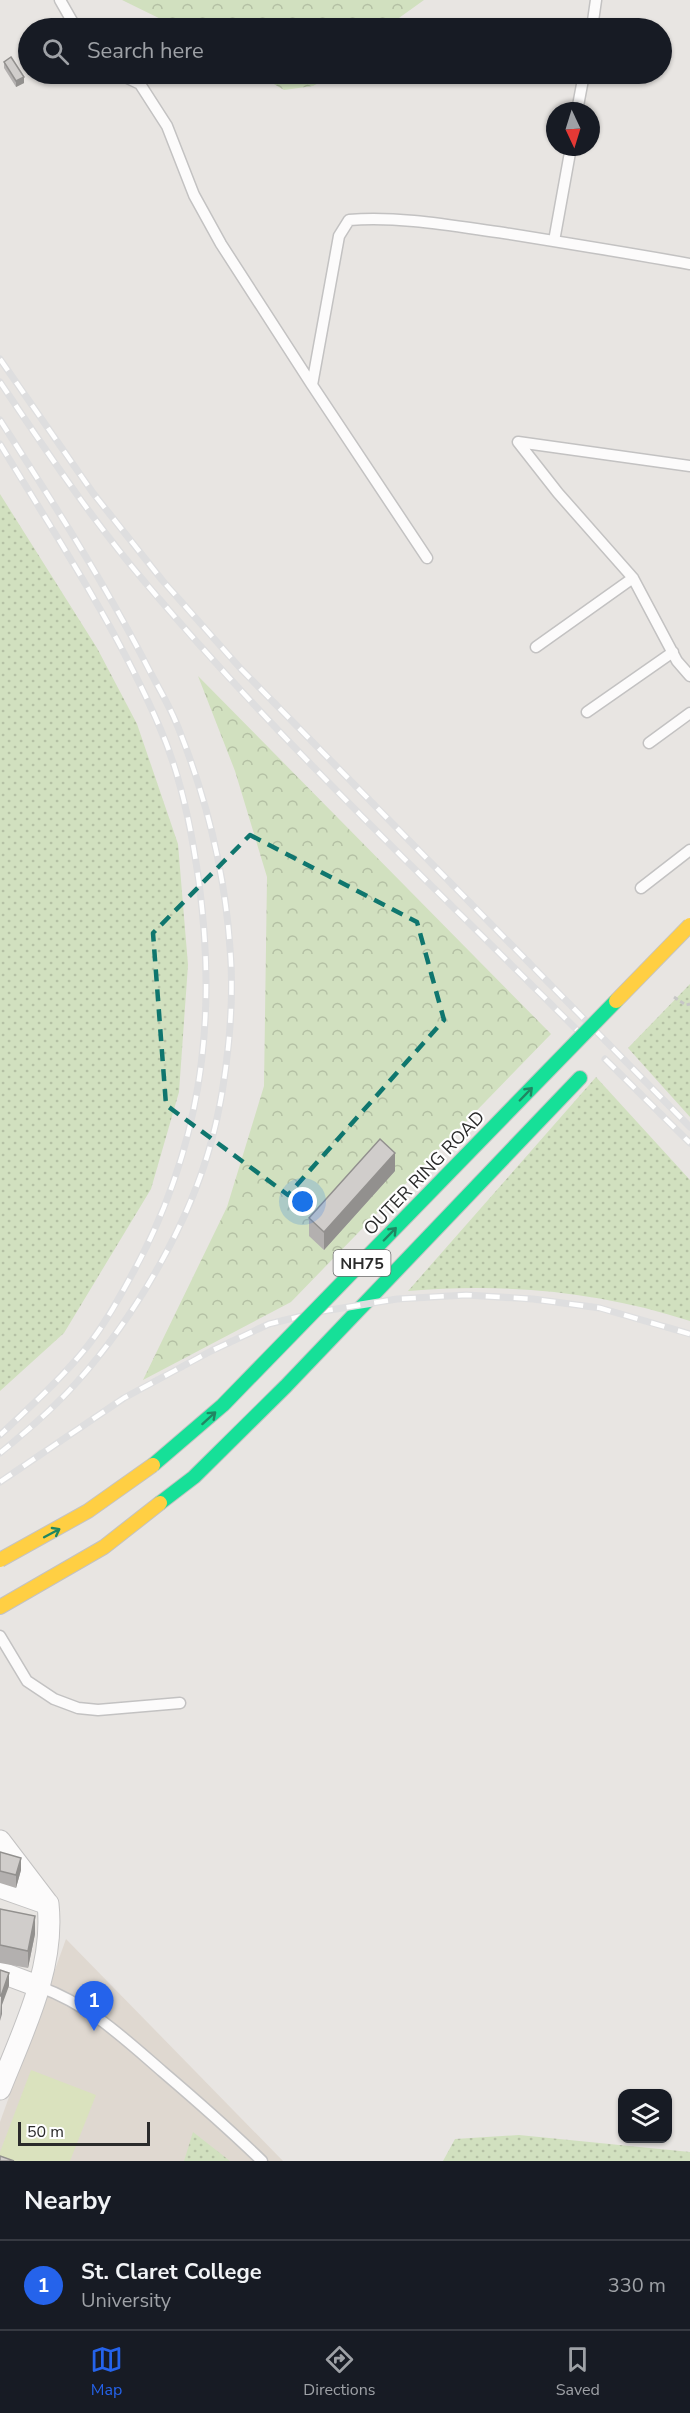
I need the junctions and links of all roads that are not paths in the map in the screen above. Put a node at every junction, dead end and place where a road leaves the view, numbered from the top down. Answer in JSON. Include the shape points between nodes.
{"nodes":[{"id":1,"x":60,"y":0,"type":"edge"},
{"id":2,"x":597,"y":0,"type":"edge"},
{"id":3,"x":70,"y":18,"type":"edge"},
{"id":4,"x":593,"y":18,"type":"edge"},
{"id":5,"x":140,"y":84,"type":"edge"},
{"id":6,"x":582,"y":84,"type":"edge"},
{"id":7,"x":579,"y":102,"type":"edge"},
{"id":8,"x":569,"y":156,"type":"edge"},
{"id":9,"x":554,"y":241,"type":"junction"},
{"id":10,"x":690,"y":264,"type":"edge"},
{"id":11,"x":312,"y":385,"type":"junction"},
{"id":12,"x":690,"y":466,"type":"edge"},
{"id":13,"x":427,"y":558,"type":"dead end"},
{"id":14,"x":633,"y":578,"type":"junction"},
{"id":15,"x":536,"y":647,"type":"dead end"},
{"id":16,"x":673,"y":652,"type":"junction"},
{"id":17,"x":690,"y":676,"type":"edge"},
{"id":18,"x":587,"y":712,"type":"dead end"},
{"id":19,"x":690,"y":713,"type":"edge"},
{"id":20,"x":649,"y":743,"type":"dead end"},
{"id":21,"x":690,"y":850,"type":"edge"},
{"id":22,"x":641,"y":888,"type":"dead end"},
{"id":23,"x":690,"y":925,"type":"edge"},
{"id":24,"x":492,"y":1148,"type":"dead end"},
{"id":25,"x":461,"y":1182,"type":"dead end"},
{"id":26,"x":352,"y":1296,"type":"dead end"},
{"id":27,"x":0,"y":1560,"type":"edge"},
{"id":28,"x":0,"y":1606,"type":"edge"},
{"id":29,"x":0,"y":1636,"type":"edge"},
{"id":30,"x":180,"y":1703,"type":"dead end"},
{"id":31,"x":0,"y":1841,"type":"edge"},
{"id":32,"x":0,"y":1887,"type":"edge"},
{"id":33,"x":48,"y":1904,"type":"junction"},
{"id":34,"x":0,"y":1972,"type":"edge"},
{"id":35,"x":40,"y":1987,"type":"junction"},
{"id":36,"x":0,"y":2089,"type":"edge"},
{"id":37,"x":262,"y":2161,"type":"edge"}],
"edges":[{"from":1,"to":3,"type":"lane"},
{"from":2,"to":4,"type":"lane"},
{"from":5,"to":11,"type":"lane","via":[[162,118],[194,195],[221,244]]},
{"from":6,"to":7,"type":"lane"},
{"from":8,"to":9,"type":"lane"},
{"from":9,"to":10,"type":"lane"},
{"from":9,"to":11,"type":"lane","via":[[434,223],[349,220],[339,236]]},
{"from":11,"to":13,"type":"lane"},
{"from":12,"to":14,"type":"lane","via":[[518,442]]},
{"from":14,"to":15,"type":"lane"},
{"from":14,"to":16,"type":"lane"},
{"from":16,"to":17,"type":"lane"},
{"from":16,"to":18,"type":"lane"},
{"from":19,"to":20,"type":"lane"},
{"from":21,"to":22,"type":"lane"},
{"from":27,"to":23,"type":"main road","name":"OUTER RING ROAD","number":"NH75","one_way":true,"bridge":true,"via":[[116,1493],[171,1452],[223,1405]]},
{"from":24,"to":28,"type":"main road","name":"OUTER RING ROAD","via":[[575,1073],[286,1386],[194,1477],[104,1547]]},
{"from":25,"to":26,"type":"main road","name":"OUTER RING ROAD","number":"NH75"},
{"from":29,"to":30,"type":"lane","via":[[27,1681],[70,1705],[98,1710]]},
{"from":31,"to":33,"type":"street"},
{"from":32,"to":33,"type":"street"},
{"from":33,"to":35,"type":"street","via":[[50,1922]]},
{"from":34,"to":35,"type":"street"},
{"from":35,"to":36,"type":"street"},
{"from":35,"to":37,"type":"lane","via":[[106,2022]]}]}
